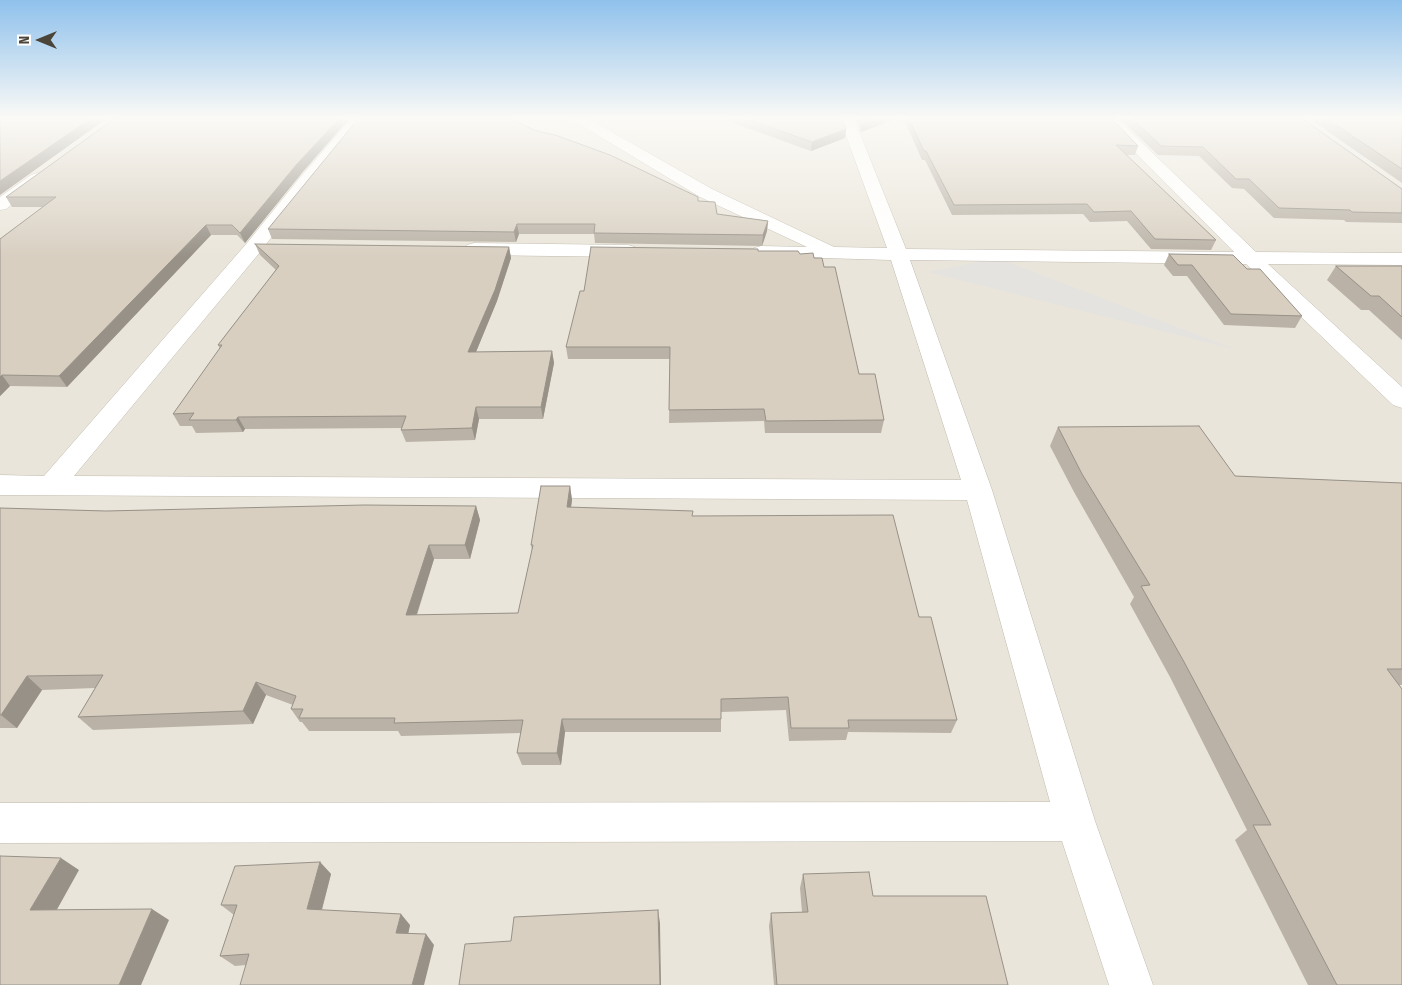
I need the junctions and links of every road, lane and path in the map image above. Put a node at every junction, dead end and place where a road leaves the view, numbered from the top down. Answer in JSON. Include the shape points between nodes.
{"nodes":[{"id":1,"x":319,"y":165,"type":"edge"},
{"id":2,"x":658,"y":165,"type":"edge"},
{"id":3,"x":864,"y":165,"type":"edge"},
{"id":4,"x":1156,"y":165,"type":"edge"},
{"id":5,"x":48,"y":170,"type":"edge"},
{"id":6,"x":0,"y":204,"type":"edge"},
{"id":7,"x":453,"y":249,"type":"edge"},
{"id":8,"x":642,"y":251,"type":"edge"},
{"id":9,"x":742,"y":252,"type":"edge"},
{"id":10,"x":834,"y":253,"type":"junction"},
{"id":11,"x":898,"y":253,"type":"junction"},
{"id":12,"x":1251,"y":258,"type":"junction"},
{"id":13,"x":1402,"y":259,"type":"edge"},
{"id":14,"x":1402,"y":400,"type":"edge"},
{"id":15,"x":0,"y":485,"type":"edge"},
{"id":16,"x":51,"y":485,"type":"junction"},
{"id":17,"x":978,"y":490,"type":"junction"},
{"id":18,"x":1075,"y":821,"type":"junction"},
{"id":19,"x":0,"y":823,"type":"edge"},
{"id":20,"x":1132,"y":985,"type":"edge"}],
"edges":[{"from":1,"to":16,"type":"street","via":[[264,247]]},
{"from":2,"to":10,"type":"street","via":[[706,193]]},
{"from":3,"to":11,"type":"street"},
{"from":4,"to":12,"type":"street"},
{"from":5,"to":6,"type":"street"},
{"from":7,"to":8,"type":"street"},
{"from":9,"to":10,"type":"street"},
{"from":10,"to":11,"type":"street"},
{"from":11,"to":12,"type":"street"},
{"from":11,"to":17,"type":"street"},
{"from":12,"to":13,"type":"street"},
{"from":12,"to":14,"type":"street"},
{"from":15,"to":16,"type":"street"},
{"from":16,"to":17,"type":"street"},
{"from":17,"to":18,"type":"street"},
{"from":18,"to":19,"type":"street"},
{"from":18,"to":20,"type":"street"}]}
